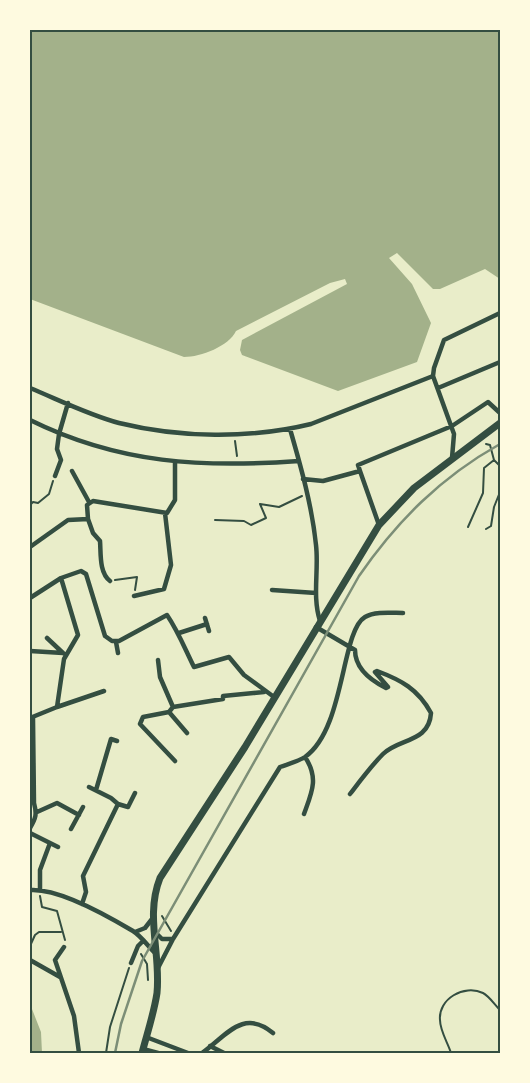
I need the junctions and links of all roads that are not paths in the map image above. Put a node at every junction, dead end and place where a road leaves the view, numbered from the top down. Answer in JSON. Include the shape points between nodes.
{"nodes":[{"id":1,"x":500,"y":313,"type":"edge"},
{"id":2,"x":500,"y":362,"type":"edge"},
{"id":3,"x":433,"y":376,"type":"junction"},
{"id":4,"x":30,"y":388,"type":"edge"},
{"id":5,"x":438,"y":388,"type":"junction"},
{"id":6,"x":68,"y":404,"type":"junction"},
{"id":7,"x":500,"y":413,"type":"edge"},
{"id":8,"x":30,"y":420,"type":"edge"},
{"id":9,"x":500,"y":423,"type":"edge"},
{"id":10,"x":452,"y":426,"type":"junction"},
{"id":11,"x":290,"y":429,"type":"junction"},
{"id":12,"x":59,"y":434,"type":"junction"},
{"id":13,"x":452,"y":458,"type":"junction"},
{"id":14,"x":299,"y":461,"type":"junction"},
{"id":15,"x":176,"y":462,"type":"junction"},
{"id":16,"x":72,"y":471,"type":"dead end"},
{"id":17,"x":360,"y":471,"type":"junction"},
{"id":18,"x":55,"y":476,"type":"road end"},
{"id":19,"x":303,"y":479,"type":"junction"},
{"id":20,"x":89,"y":502,"type":"junction"},
{"id":21,"x":165,"y":513,"type":"junction"},
{"id":22,"x":88,"y":519,"type":"junction"},
{"id":23,"x":379,"y":526,"type":"junction"},
{"id":24,"x":30,"y":547,"type":"edge"},
{"id":25,"x":61,"y":578,"type":"junction"},
{"id":26,"x":110,"y":580,"type":"road end"},
{"id":27,"x":272,"y":590,"type":"dead end"},
{"id":28,"x":316,"y":593,"type":"junction"},
{"id":29,"x":134,"y":596,"type":"road end"},
{"id":30,"x":30,"y":598,"type":"edge"},
{"id":31,"x":403,"y":613,"type":"dead end"},
{"id":32,"x":205,"y":618,"type":"dead end"},
{"id":33,"x":207,"y":624,"type":"junction"},
{"id":34,"x":318,"y":624,"type":"junction"},
{"id":35,"x":209,"y":631,"type":"dead end"},
{"id":36,"x":179,"y":633,"type":"junction"},
{"id":37,"x":47,"y":638,"type":"dead end"},
{"id":38,"x":116,"y":642,"type":"junction"},
{"id":39,"x":350,"y":647,"type":"junction"},
{"id":40,"x":30,"y":651,"type":"edge"},
{"id":41,"x":118,"y":653,"type":"dead end"},
{"id":42,"x":64,"y":654,"type":"junction"},
{"id":43,"x":158,"y":660,"type":"dead end"},
{"id":44,"x":104,"y":691,"type":"dead end"},
{"id":45,"x":264,"y":692,"type":"junction"},
{"id":46,"x":274,"y":697,"type":"junction"},
{"id":47,"x":57,"y":707,"type":"junction"},
{"id":48,"x":173,"y":707,"type":"junction"},
{"id":49,"x":169,"y":712,"type":"junction"},
{"id":50,"x":31,"y":718,"type":"edge"},
{"id":51,"x":187,"y":733,"type":"dead end"},
{"id":52,"x":117,"y":741,"type":"dead end"},
{"id":53,"x":305,"y":757,"type":"junction"},
{"id":54,"x":175,"y":761,"type":"dead end"},
{"id":55,"x":89,"y":787,"type":"dead end"},
{"id":56,"x":96,"y":790,"type":"junction"},
{"id":57,"x":135,"y":793,"type":"dead end"},
{"id":58,"x":350,"y":794,"type":"dead end"},
{"id":59,"x":118,"y":804,"type":"junction"},
{"id":60,"x":83,"y":807,"type":"dead end"},
{"id":61,"x":37,"y":812,"type":"junction"},
{"id":62,"x":304,"y":814,"type":"dead end"},
{"id":63,"x":79,"y":815,"type":"junction"},
{"id":64,"x":30,"y":828,"type":"edge"},
{"id":65,"x":71,"y":829,"type":"dead end"},
{"id":66,"x":30,"y":833,"type":"edge"},
{"id":67,"x":50,"y":843,"type":"junction"},
{"id":68,"x":58,"y":847,"type":"dead end"},
{"id":69,"x":40,"y":889,"type":"junction"},
{"id":70,"x":30,"y":890,"type":"edge"},
{"id":71,"x":82,"y":904,"type":"junction"},
{"id":72,"x":152,"y":920,"type":"junction"},
{"id":73,"x":134,"y":932,"type":"junction"},
{"id":74,"x":171,"y":939,"type":"junction"},
{"id":75,"x":143,"y":942,"type":"junction"},
{"id":76,"x":64,"y":947,"type":"road end"},
{"id":77,"x":155,"y":953,"type":"junction"},
{"id":78,"x":30,"y":960,"type":"edge"},
{"id":79,"x":131,"y":963,"type":"road end"},
{"id":80,"x":156,"y":968,"type":"junction"},
{"id":81,"x":60,"y":977,"type":"junction"},
{"id":82,"x":273,"y":1033,"type":"dead end"},
{"id":83,"x":146,"y":1037,"type":"junction"},
{"id":84,"x":210,"y":1046,"type":"junction"},
{"id":85,"x":143,"y":1051,"type":"edge"},
{"id":86,"x":80,"y":1053,"type":"edge"},
{"id":87,"x":158,"y":1053,"type":"edge"},
{"id":88,"x":188,"y":1053,"type":"edge"},
{"id":89,"x":202,"y":1053,"type":"edge"},
{"id":90,"x":224,"y":1053,"type":"edge"}],
"edges":[{"from":1,"to":3,"type":"street","via":[[444,340]]},
{"from":2,"to":5,"type":"street"},
{"from":3,"to":5,"type":"street"},
{"from":3,"to":11,"type":"street","via":[[311,424]]},
{"from":4,"to":6,"type":"street"},
{"from":5,"to":10,"type":"street"},
{"from":6,"to":11,"type":"street","via":[[118,422],[175,432],[235,434]]},
{"from":6,"to":12,"type":"street"},
{"from":7,"to":10,"type":"street","via":[[488,402]]},
{"from":8,"to":12,"type":"street"},
{"from":9,"to":13,"type":"main road"},
{"from":10,"to":13,"type":"street","via":[[455,441]]},
{"from":10,"to":17,"type":"street","via":[[358,465]]},
{"from":11,"to":14,"type":"street"},
{"from":12,"to":15,"type":"street","via":[[122,454]]},
{"from":12,"to":18,"type":"street","via":[[57,450],[60,460]]},
{"from":13,"to":23,"type":"main road","via":[[414,488]]},
{"from":14,"to":15,"type":"street","via":[[237,465]]},
{"from":14,"to":19,"type":"street"},
{"from":15,"to":21,"type":"street","via":[[175,500]]},
{"from":16,"to":20,"type":"street"},
{"from":17,"to":19,"type":"street","via":[[323,481]]},
{"from":17,"to":23,"type":"street"},
{"from":19,"to":28,"type":"street","via":[[316,547]]},
{"from":20,"to":21,"type":"street"},
{"from":20,"to":22,"type":"street"},
{"from":21,"to":29,"type":"street","via":[[171,565],[164,590]]},
{"from":22,"to":24,"type":"street","via":[[68,520]]},
{"from":22,"to":26,"type":"street","via":[[100,541],[102,567]]},
{"from":23,"to":34,"type":"main road"},
{"from":25,"to":30,"type":"street"},
{"from":25,"to":38,"type":"street","via":[[81,571],[86,574],[105,636]]},
{"from":25,"to":42,"type":"street","via":[[78,635]]},
{"from":27,"to":28,"type":"street"},
{"from":28,"to":34,"type":"street"},
{"from":31,"to":39,"type":"street","via":[[361,620]]},
{"from":32,"to":33,"type":"street"},
{"from":33,"to":35,"type":"street"},
{"from":33,"to":36,"type":"street"},
{"from":34,"to":39,"type":"street"},
{"from":34,"to":46,"type":"main road"},
{"from":36,"to":38,"type":"street","via":[[167,615]]},
{"from":36,"to":45,"type":"street","via":[[194,667],[229,657]]},
{"from":37,"to":42,"type":"street"},
{"from":38,"to":41,"type":"street"},
{"from":39,"to":53,"type":"street","via":[[327,728]]},
{"from":39,"to":58,"type":"street","via":[[355,650],[361,670],[379,685],[388,687],[376,671],[400,679],[420,697],[431,713],[424,731],[383,753]]},
{"from":40,"to":42,"type":"street"},
{"from":42,"to":47,"type":"street"},
{"from":43,"to":48,"type":"street","via":[[160,677]]},
{"from":44,"to":47,"type":"street"},
{"from":45,"to":46,"type":"street"},
{"from":45,"to":48,"type":"street","via":[[223,696],[223,700]]},
{"from":46,"to":72,"type":"main road","via":[[160,878]]},
{"from":47,"to":50,"type":"street"},
{"from":48,"to":49,"type":"street"},
{"from":49,"to":51,"type":"street"},
{"from":49,"to":54,"type":"street","via":[[144,717],[140,724]]},
{"from":50,"to":61,"type":"street"},
{"from":52,"to":56,"type":"street","via":[[110,739]]},
{"from":53,"to":62,"type":"street","via":[[314,776]]},
{"from":53,"to":74,"type":"street","via":[[280,767]]},
{"from":55,"to":56,"type":"street"},
{"from":56,"to":59,"type":"street"},
{"from":57,"to":59,"type":"street","via":[[128,807]]},
{"from":59,"to":71,"type":"street","via":[[83,876],[86,892]]},
{"from":60,"to":63,"type":"street"},
{"from":61,"to":63,"type":"street","via":[[57,803]]},
{"from":61,"to":64,"type":"street"},
{"from":63,"to":65,"type":"street"},
{"from":66,"to":67,"type":"street"},
{"from":67,"to":68,"type":"street"},
{"from":67,"to":69,"type":"street","via":[[40,870]]},
{"from":69,"to":70,"type":"street"},
{"from":69,"to":71,"type":"street"},
{"from":71,"to":73,"type":"street"},
{"from":72,"to":73,"type":"street","via":[[148,926]]},
{"from":72,"to":74,"type":"street","via":[[158,936]]},
{"from":72,"to":77,"type":"main road"},
{"from":73,"to":75,"type":"street"},
{"from":74,"to":80,"type":"street"},
{"from":75,"to":77,"type":"street"},
{"from":75,"to":79,"type":"street"},
{"from":76,"to":81,"type":"street","via":[[55,960]]},
{"from":77,"to":80,"type":"main road"},
{"from":78,"to":81,"type":"street"},
{"from":80,"to":83,"type":"main road","via":[[157,992]]},
{"from":81,"to":86,"type":"street","via":[[74,1016]]},
{"from":82,"to":84,"type":"street","via":[[262,1026],[244,1022]]},
{"from":83,"to":85,"type":"main road"},
{"from":83,"to":88,"type":"street"},
{"from":84,"to":89,"type":"street"},
{"from":84,"to":90,"type":"street"},
{"from":85,"to":87,"type":"street"}]}
